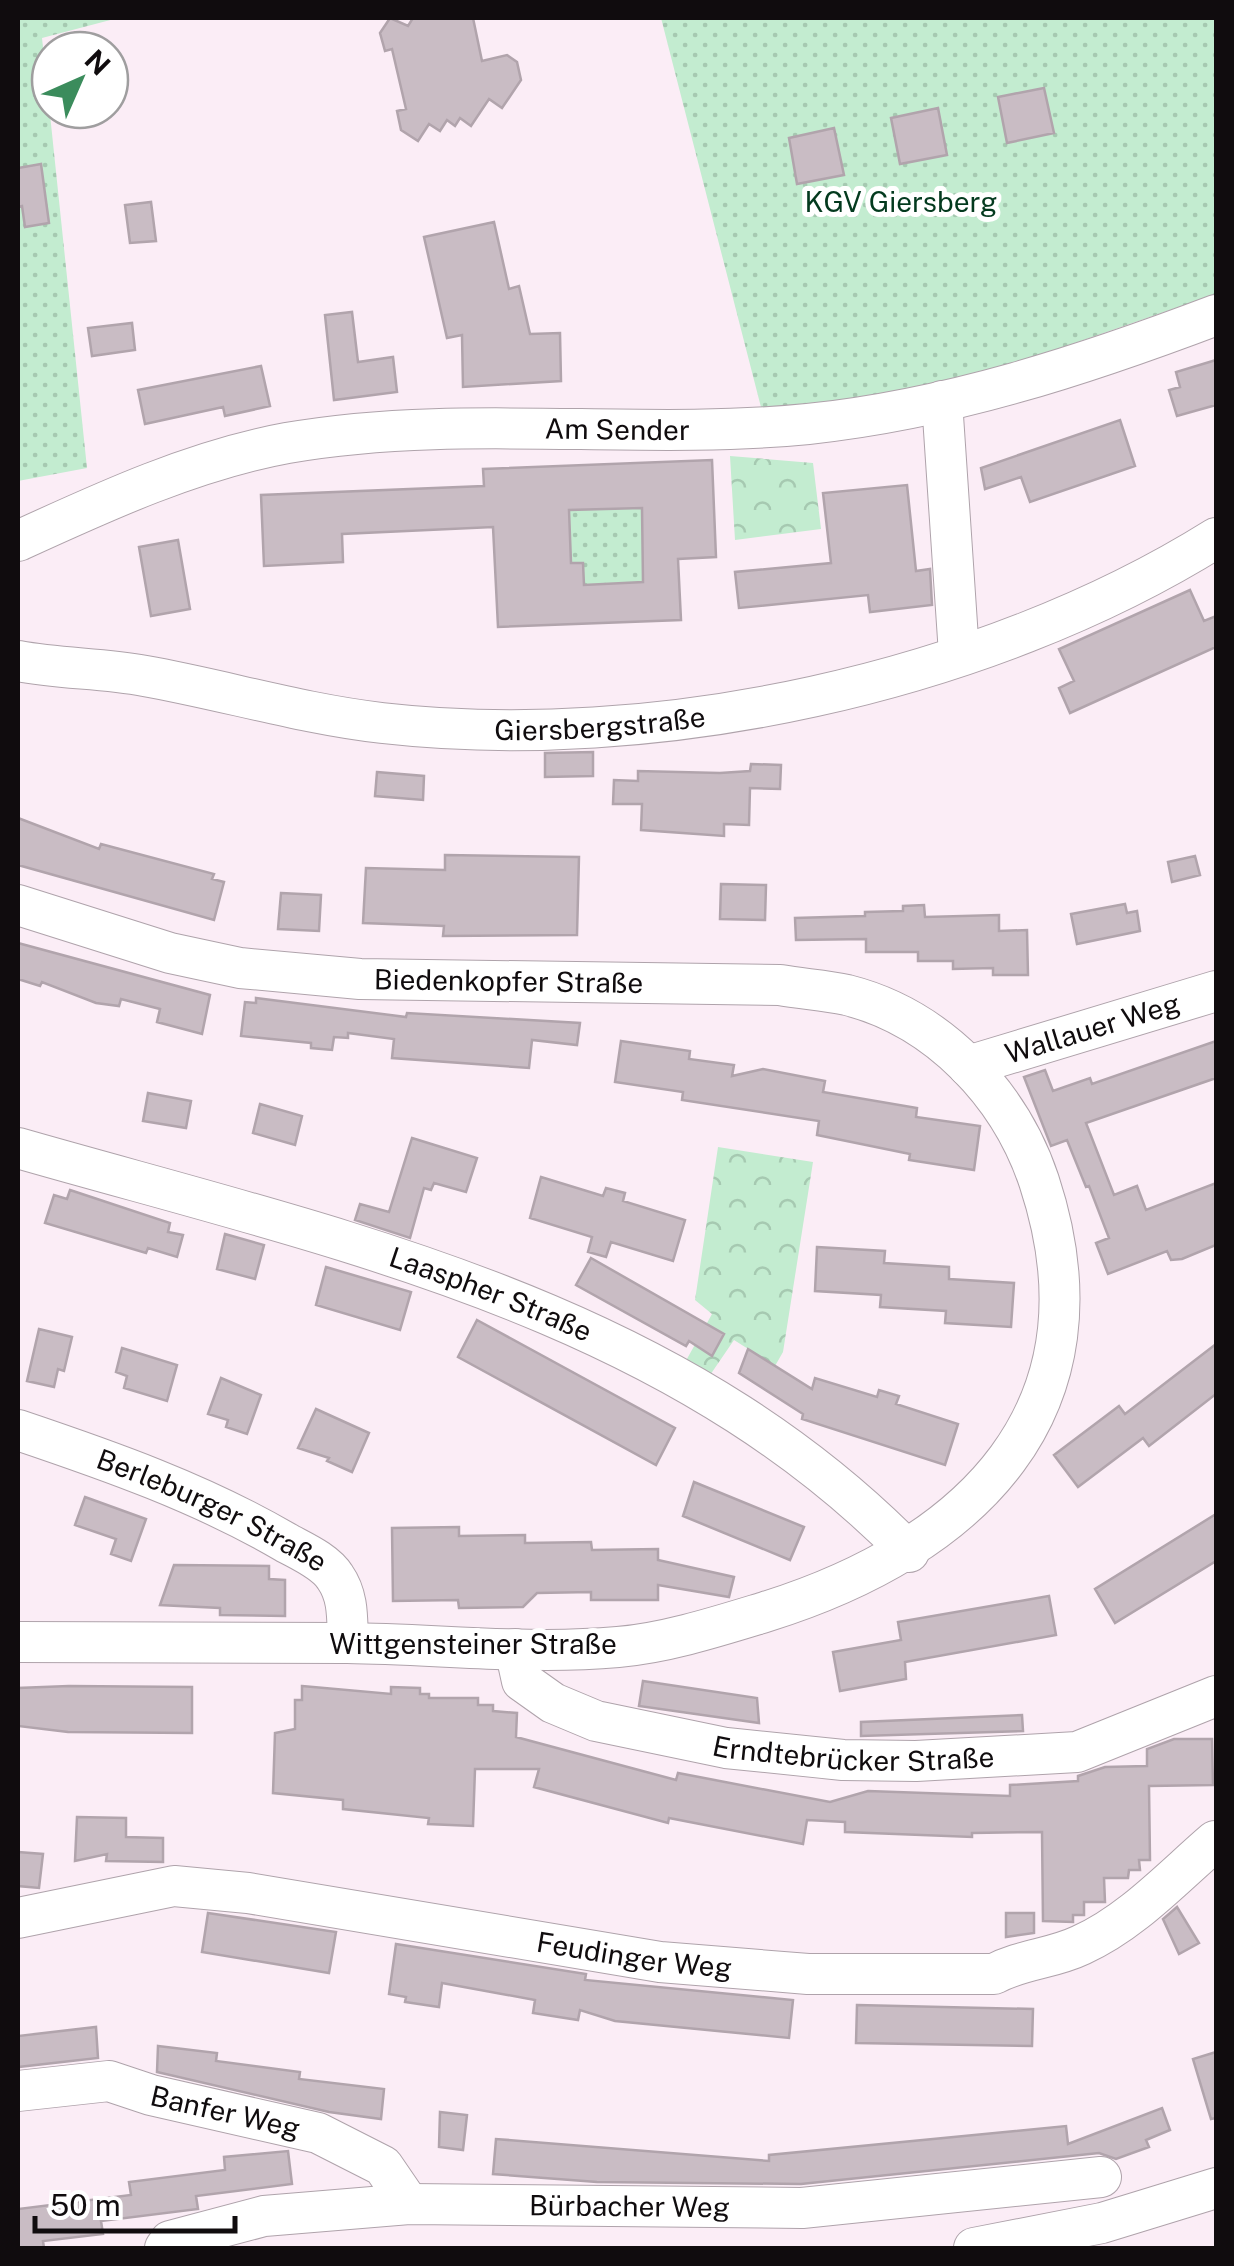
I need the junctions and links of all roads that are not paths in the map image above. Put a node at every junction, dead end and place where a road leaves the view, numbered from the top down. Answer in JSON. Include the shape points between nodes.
{"nodes":[{"id":1,"x":1216,"y":315,"type":"edge"},
{"id":2,"x":942,"y":401,"type":"junction"},
{"id":3,"x":1216,"y":535,"type":"edge"},
{"id":4,"x":18,"y":541,"type":"edge"},
{"id":5,"x":18,"y":646,"type":"edge"},
{"id":6,"x":959,"y":654,"type":"junction"},
{"id":7,"x":18,"y":662,"type":"edge"},
{"id":8,"x":140,"y":674,"type":"junction"},
{"id":9,"x":18,"y":905,"type":"edge"},
{"id":10,"x":1216,"y":990,"type":"edge"},
{"id":11,"x":975,"y":1074,"type":"junction"},
{"id":12,"x":18,"y":1148,"type":"edge"},
{"id":13,"x":18,"y":1430,"type":"edge"},
{"id":14,"x":908,"y":1552,"type":"junction"},
{"id":15,"x":18,"y":1642,"type":"edge"},
{"id":16,"x":348,"y":1643,"type":"junction"},
{"id":17,"x":515,"y":1649,"type":"junction"},
{"id":18,"x":1216,"y":1696,"type":"edge"},
{"id":19,"x":1215,"y":1841,"type":"edge"},
{"id":20,"x":18,"y":1918,"type":"edge"},
{"id":21,"x":18,"y":2091,"type":"edge"},
{"id":22,"x":1101,"y":2177,"type":"dead end"},
{"id":23,"x":1216,"y":2188,"type":"edge"},
{"id":24,"x":409,"y":2204,"type":"junction"},
{"id":25,"x":165,"y":2248,"type":"edge"},
{"id":26,"x":974,"y":2248,"type":"edge"}],
"edges":[{"from":1,"to":2,"type":"street","name":"Am Sender","via":[[1102,359]]},
{"from":2,"to":4,"type":"street","name":"Am Sender","via":[[810,424],[403,432],[284,444],[184,471]]},
{"from":2,"to":6,"type":"street"},
{"from":3,"to":6,"type":"street","name":"Giersbergstraße","via":[[1153,549],[1052,619]]},
{"from":5,"to":8,"type":"street","name":"Giersbergstraße","via":[[66,645]]},
{"from":6,"to":8,"type":"street","name":"Giersbergstraße","via":[[781,704],[673,722],[555,731],[364,720]]},
{"from":7,"to":8,"type":"street","name":"Giersbergstraße"},
{"from":9,"to":11,"type":"street","name":"Biedenkopfer Straße","via":[[240,968],[378,979],[780,986],[847,995],[894,1012],[950,1045]]},
{"from":10,"to":11,"type":"street","name":"Wallauer Weg"},
{"from":11,"to":14,"type":"street","name":"Wittgensteiner Straße","via":[[1022,1138],[1049,1213],[1058,1283],[1056,1345],[1036,1407],[1001,1468],[962,1512]]},
{"from":12,"to":14,"type":"street","name":"Laaspher Straße","via":[[413,1263],[573,1322],[682,1377],[789,1448]]},
{"from":13,"to":16,"type":"street","name":"Berleburger Straße","via":[[156,1478],[310,1556],[333,1573],[346,1597]]},
{"from":14,"to":17,"type":"street","name":"Wittgensteiner Straße","via":[[851,1583],[736,1621],[620,1647]]},
{"from":15,"to":16,"type":"street","name":"Wittgensteiner Straße"},
{"from":16,"to":17,"type":"street","name":"Wittgensteiner Straße"},
{"from":17,"to":18,"type":"street","name":"Erndtebrücker Straße","via":[[522,1680],[596,1721],[726,1748],[843,1760],[1077,1752]]},
{"from":19,"to":20,"type":"street","name":"Feudinger Weg","via":[[1124,1920],[1085,1944],[994,1974],[808,1974],[660,1962],[174,1886]]},
{"from":21,"to":24,"type":"street","name":"Banfer Weg","via":[[109,2081],[318,2132],[383,2166]]},
{"from":22,"to":24,"type":"street","name":"Bürbacher Weg","via":[[802,2208]]},
{"from":23,"to":26,"type":"street","via":[[1102,2224]]},
{"from":24,"to":25,"type":"street","name":"Bürbacher Weg","via":[[264,2216],[170,2241]]}]}
